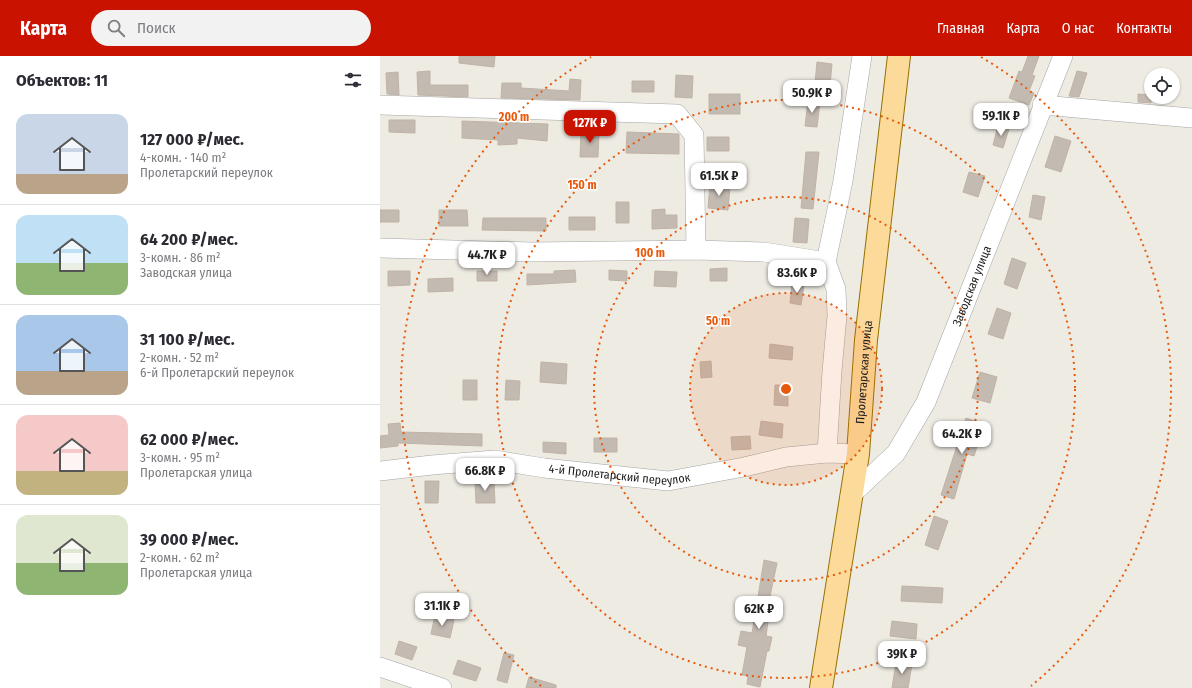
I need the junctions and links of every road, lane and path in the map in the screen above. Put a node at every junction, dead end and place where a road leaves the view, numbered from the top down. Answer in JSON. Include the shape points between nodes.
{"nodes":[{"id":1,"x":862,"y":56,"type":"edge"},
{"id":2,"x":899,"y":56,"type":"edge"},
{"id":3,"x":1063,"y":56,"type":"edge"},
{"id":4,"x":380,"y":105,"type":"edge"},
{"id":5,"x":1042,"y":106,"type":"junction"},
{"id":6,"x":1192,"y":118,"type":"edge"},
{"id":7,"x":380,"y":248,"type":"edge"},
{"id":8,"x":696,"y":250,"type":"junction"},
{"id":9,"x":826,"y":262,"type":"junction"},
{"id":10,"x":827,"y":454,"type":"junction"},
{"id":11,"x":858,"y":454,"type":"junction"},
{"id":12,"x":380,"y":472,"type":"edge"},
{"id":13,"x":850,"y":496,"type":"junction"},
{"id":14,"x":380,"y":667,"type":"edge"},
{"id":15,"x":442,"y":688,"type":"edge"},
{"id":16,"x":821,"y":688,"type":"edge"}],
"edges":[{"from":1,"to":9,"type":"street","via":[[843,181]]},
{"from":2,"to":11,"type":"main road","name":"Пролетарская улица","via":[[866,340]]},
{"from":3,"to":5,"type":"street","name":"Заводская улица"},
{"from":4,"to":8,"type":"street","via":[[677,114],[694,134]]},
{"from":5,"to":6,"type":"street"},
{"from":5,"to":13,"type":"street","name":"Заводская улица","via":[[926,402],[896,453]]},
{"from":7,"to":8,"type":"street","via":[[532,252]]},
{"from":8,"to":9,"type":"street","via":[[764,252]]},
{"from":9,"to":10,"type":"street","via":[[836,289],[837,316]]},
{"from":10,"to":11,"type":"street","name":"4-й Пролетарский переулок"},
{"from":10,"to":12,"type":"street","name":"4-й Пролетарский переулок","via":[[786,457],[668,481],[544,468],[495,460]]},
{"from":11,"to":13,"type":"main road","name":"Пролетарская улица"},
{"from":13,"to":16,"type":"main road","name":"Пролетарская улица"},
{"from":14,"to":15,"type":"street"}]}
